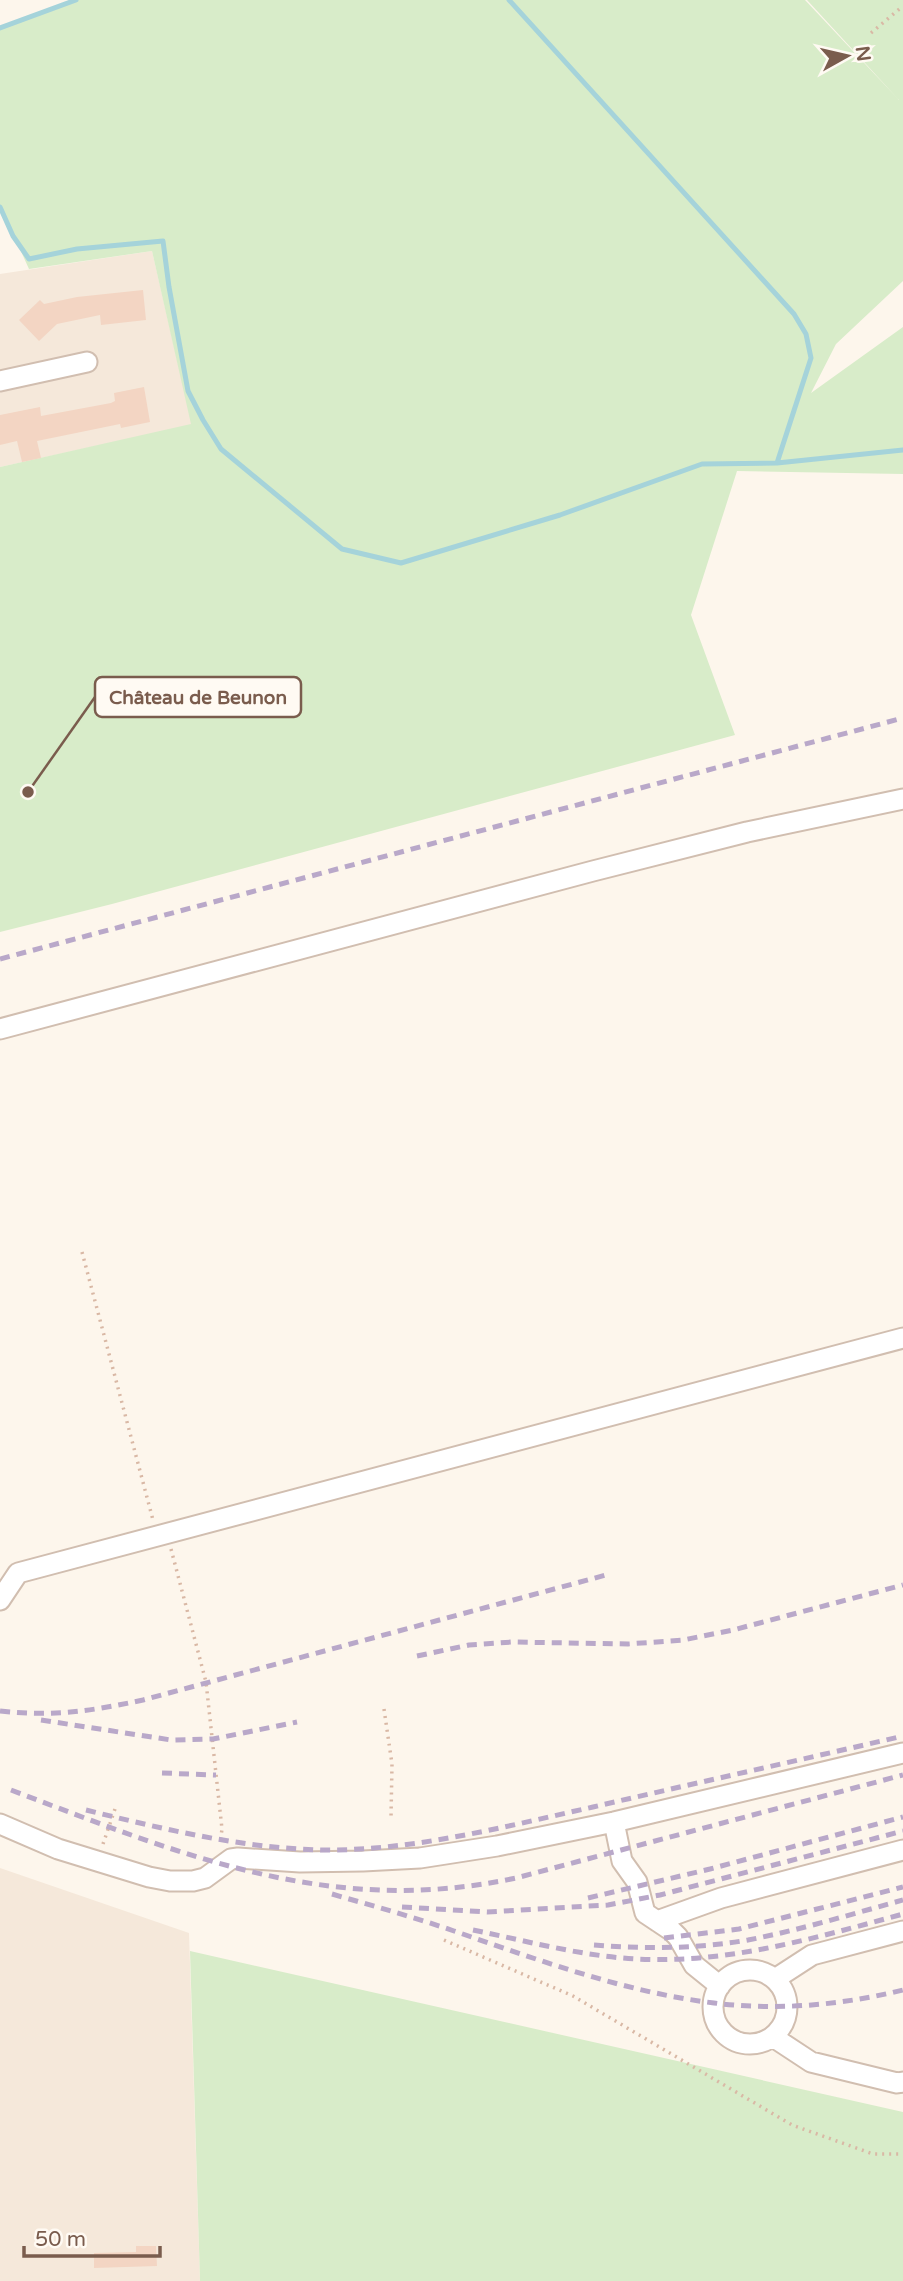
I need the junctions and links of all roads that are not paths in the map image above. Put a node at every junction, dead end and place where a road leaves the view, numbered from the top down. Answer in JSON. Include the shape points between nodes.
{"nodes":[{"id":1,"x":87,"y":362,"type":"dead end"},
{"id":2,"x":0,"y":381,"type":"edge"},
{"id":3,"x":903,"y":799,"type":"edge"},
{"id":4,"x":0,"y":1028,"type":"edge"},
{"id":5,"x":903,"y":1338,"type":"edge"},
{"id":6,"x":0,"y":1600,"type":"edge"},
{"id":7,"x":903,"y":1753,"type":"edge"},
{"id":8,"x":614,"y":1822,"type":"junction"},
{"id":9,"x":0,"y":1824,"type":"edge"},
{"id":10,"x":903,"y":1850,"type":"edge"},
{"id":11,"x":657,"y":1921,"type":"junction"},
{"id":12,"x":903,"y":1931,"type":"edge"},
{"id":13,"x":775,"y":1979,"type":"junction"},
{"id":14,"x":720,"y":1986,"type":"junction"},
{"id":15,"x":773,"y":2037,"type":"junction"},
{"id":16,"x":903,"y":2082,"type":"edge"}],
"edges":[{"from":1,"to":2,"type":"street"},
{"from":3,"to":4,"type":"street","via":[[644,858]]},
{"from":5,"to":6,"type":"street","via":[[18,1573]]},
{"from":7,"to":8,"type":"street"},
{"from":8,"to":9,"type":"street","via":[[420,1858],[300,1862],[238,1858],[205,1878],[182,1882],[149,1877],[58,1849]]},
{"from":8,"to":11,"type":"street","via":[[622,1861],[636,1882],[645,1913]]},
{"from":10,"to":11,"type":"street","via":[[721,1898]]},
{"from":11,"to":14,"type":"street","via":[[678,1937],[694,1965]]},
{"from":12,"to":13,"type":"street","via":[[812,1955]]},
{"from":13,"to":14,"type":"street","via":[[752,1969],[728,1977]]},
{"from":13,"to":15,"type":"street","via":[[788,2006]]},
{"from":14,"to":15,"type":"street","via":[[714,2015],[727,2036],[750,2044]]},
{"from":15,"to":16,"type":"street","via":[[811,2062]]}]}
